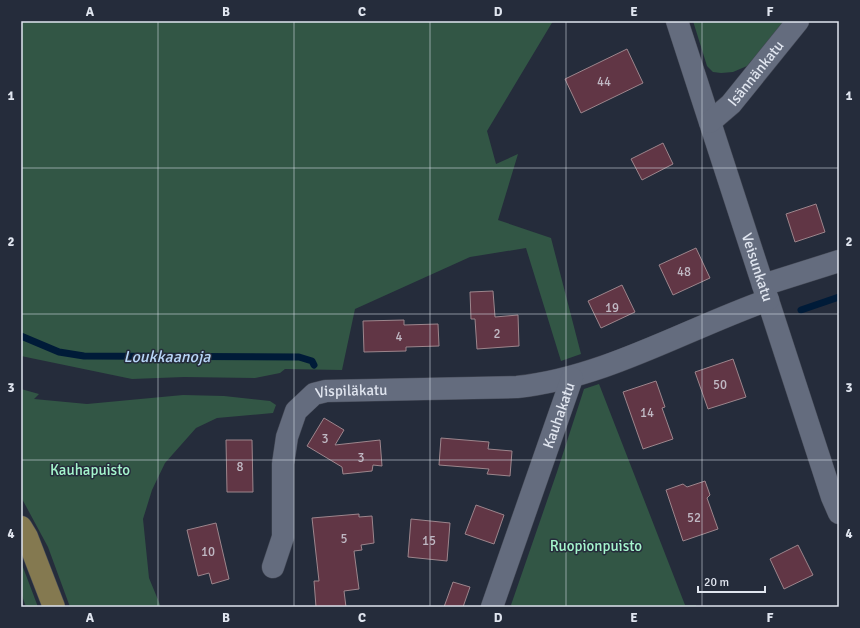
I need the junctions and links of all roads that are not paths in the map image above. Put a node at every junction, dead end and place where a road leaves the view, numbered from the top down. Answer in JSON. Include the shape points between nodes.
{"nodes":[{"id":1,"x":677,"y":21,"type":"edge"},
{"id":2,"x":798,"y":21,"type":"edge"},
{"id":3,"x":710,"y":122,"type":"junction"},
{"id":4,"x":839,"y":261,"type":"edge"},
{"id":5,"x":765,"y":293,"type":"junction"},
{"id":6,"x":572,"y":378,"type":"junction"},
{"id":7,"x":839,"y":513,"type":"edge"},
{"id":8,"x":21,"y":527,"type":"edge"},
{"id":9,"x":273,"y":567,"type":"dead end"},
{"id":10,"x":54,"y":607,"type":"edge"},
{"id":11,"x":492,"y":607,"type":"edge"}],
"edges":[{"from":1,"to":3,"type":"street","name":"Veisunkatu"},
{"from":2,"to":3,"type":"street","name":"Isännänkatu","via":[[731,104]]},
{"from":3,"to":5,"type":"street","name":"Veisunkatu"},
{"from":4,"to":5,"type":"street","name":"Kauhakatu"},
{"from":5,"to":6,"type":"street","name":"Kauhakatu"},
{"from":5,"to":7,"type":"street","name":"Veisunkatu"},
{"from":6,"to":9,"type":"street","name":"Vispiläkatu","via":[[517,387],[326,391],[314,394],[296,411],[288,437],[283,464],[283,537]]},
{"from":6,"to":11,"type":"street","name":"Kauhakatu"},
{"from":8,"to":10,"type":"main road"}]}
